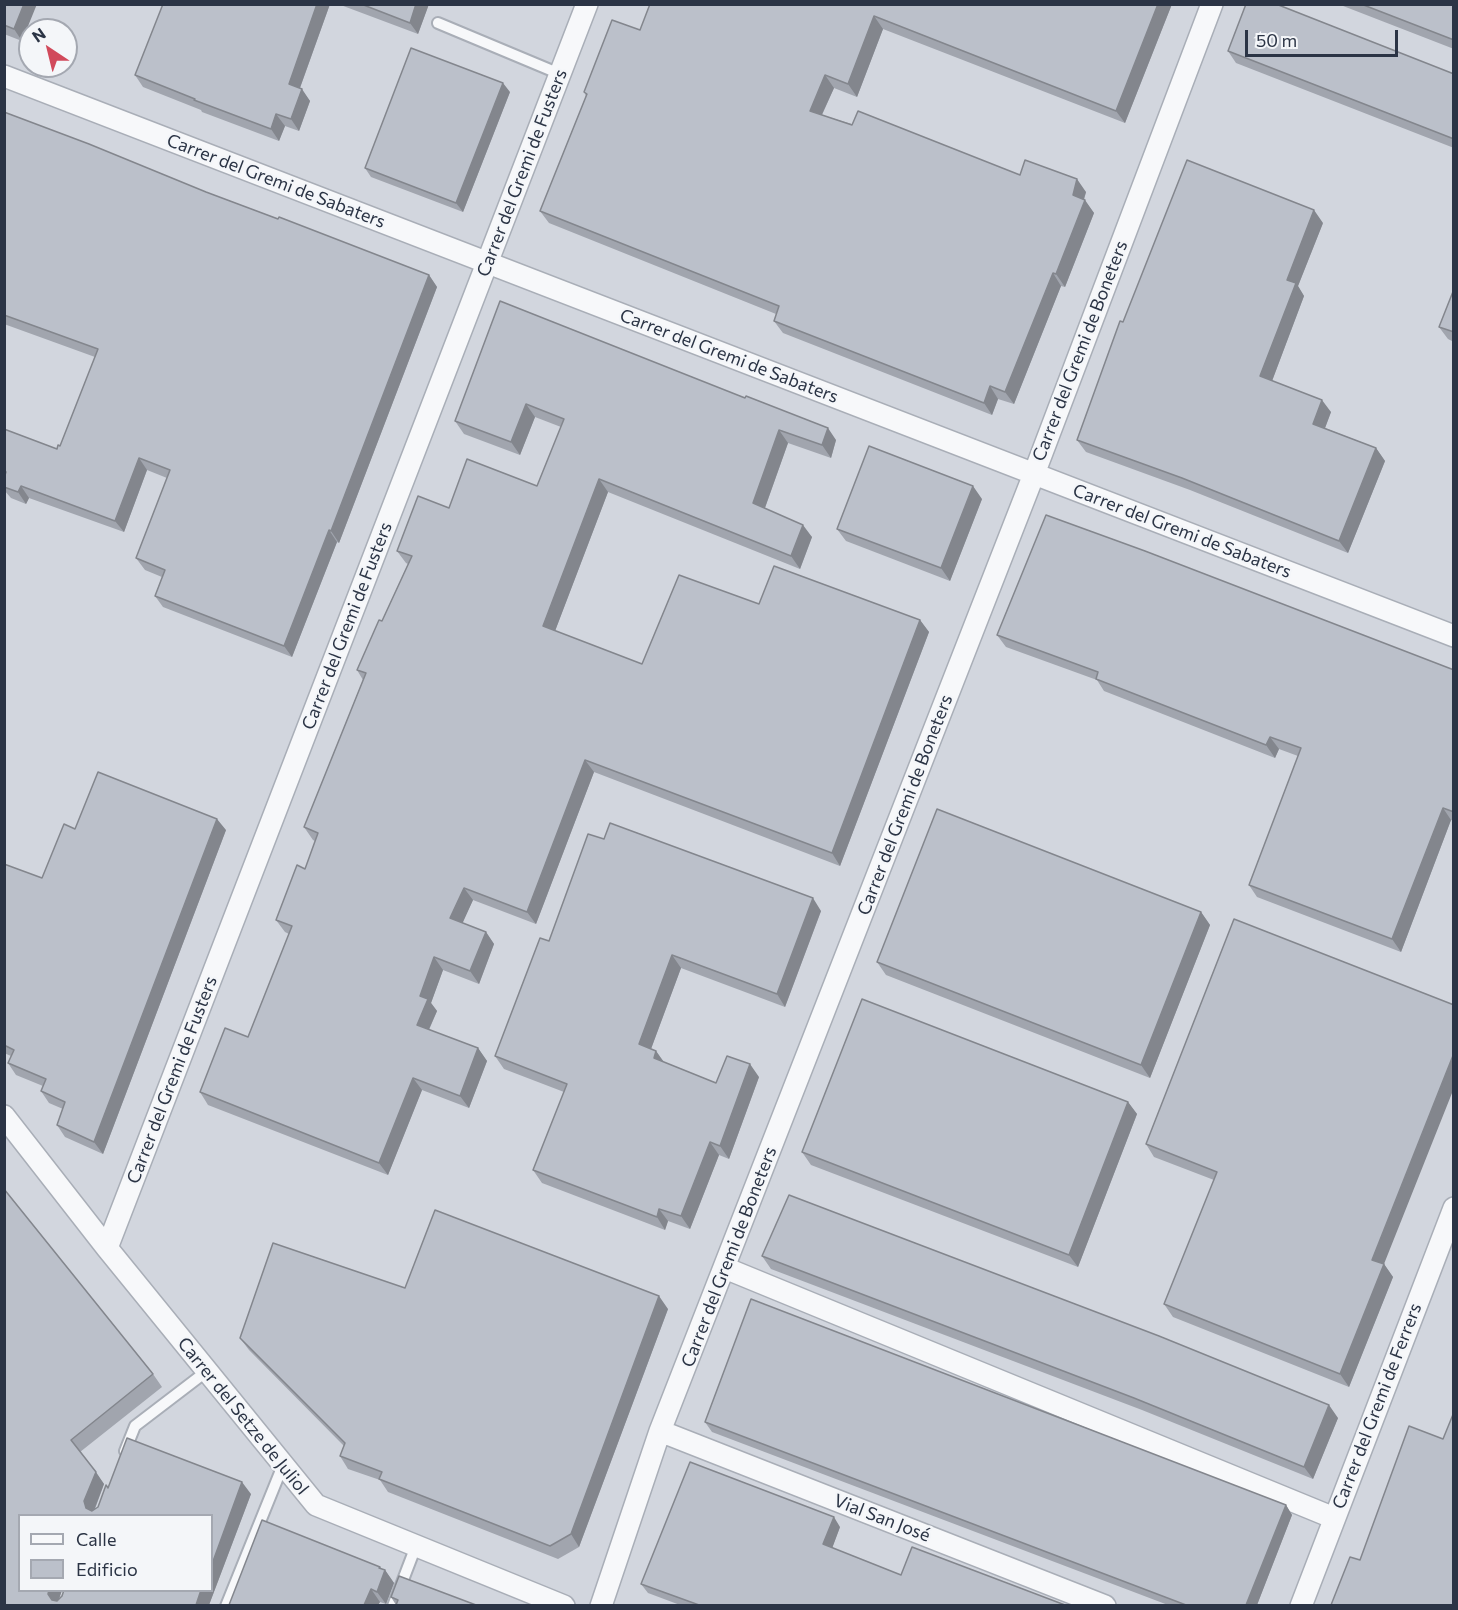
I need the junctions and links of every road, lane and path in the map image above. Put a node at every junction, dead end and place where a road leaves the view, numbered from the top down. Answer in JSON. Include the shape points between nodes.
{"nodes":[{"id":1,"x":587,"y":4,"type":"edge"},
{"id":2,"x":1212,"y":4,"type":"edge"},
{"id":3,"x":438,"y":23,"type":"dead end"},
{"id":4,"x":560,"y":74,"type":"junction"},
{"id":5,"x":4,"y":76,"type":"edge"},
{"id":6,"x":488,"y":262,"type":"junction"},
{"id":7,"x":1034,"y":474,"type":"junction"},
{"id":8,"x":1454,"y":636,"type":"edge"},
{"id":9,"x":4,"y":1116,"type":"edge"},
{"id":10,"x":1454,"y":1208,"type":"edge"},
{"id":11,"x":107,"y":1248,"type":"junction"},
{"id":12,"x":725,"y":1268,"type":"junction"},
{"id":13,"x":207,"y":1371,"type":"junction"},
{"id":14,"x":660,"y":1431,"type":"junction"},
{"id":15,"x":283,"y":1464,"type":"junction"},
{"id":16,"x":120,"y":1466,"type":"edge"},
{"id":17,"x":1334,"y":1518,"type":"junction"},
{"id":18,"x":416,"y":1546,"type":"junction"},
{"id":19,"x":226,"y":1605,"type":"edge"},
{"id":20,"x":393,"y":1605,"type":"edge"},
{"id":21,"x":561,"y":1605,"type":"edge"},
{"id":22,"x":601,"y":1605,"type":"edge"},
{"id":23,"x":1105,"y":1605,"type":"edge"},
{"id":24,"x":1301,"y":1605,"type":"edge"}],
"edges":[{"from":1,"to":4,"type":"street","name":"Carrer del Gremi de Fusters"},
{"from":2,"to":7,"type":"street","name":"Carrer del Gremi de Boneters"},
{"from":3,"to":4,"type":"lane"},
{"from":4,"to":6,"type":"street","name":"Carrer del Gremi de Fusters"},
{"from":5,"to":6,"type":"street","name":"Carrer del Gremi de Sabaters"},
{"from":6,"to":7,"type":"street","name":"Carrer del Gremi de Sabaters"},
{"from":6,"to":11,"type":"street","name":"Carrer del Gremi de Fusters"},
{"from":7,"to":8,"type":"street","name":"Carrer del Gremi de Sabaters"},
{"from":7,"to":12,"type":"street","name":"Carrer del Gremi de Boneters"},
{"from":9,"to":11,"type":"street","name":"Carrer del Setze de Juliol"},
{"from":10,"to":17,"type":"street","name":"Carrer del Gremi de Ferrers"},
{"from":11,"to":13,"type":"street","name":"Carrer del Setze de Juliol"},
{"from":12,"to":14,"type":"street","name":"Carrer del Gremi de Boneters"},
{"from":12,"to":17,"type":"street"},
{"from":13,"to":15,"type":"street","name":"Carrer del Setze de Juliol"},
{"from":13,"to":16,"type":"lane","via":[[135,1426]]},
{"from":14,"to":22,"type":"street","name":"Carrer del Gremi de Boneters"},
{"from":14,"to":23,"type":"street","name":"Vial San José"},
{"from":15,"to":18,"type":"street","name":"Carrer del Setze de Juliol","via":[[316,1504]]},
{"from":15,"to":19,"type":"lane"},
{"from":17,"to":24,"type":"street","name":"Carrer del Gremi de Ferrers"},
{"from":18,"to":20,"type":"lane"},
{"from":18,"to":21,"type":"street","name":"Carrer del Setze de Juliol"}]}
